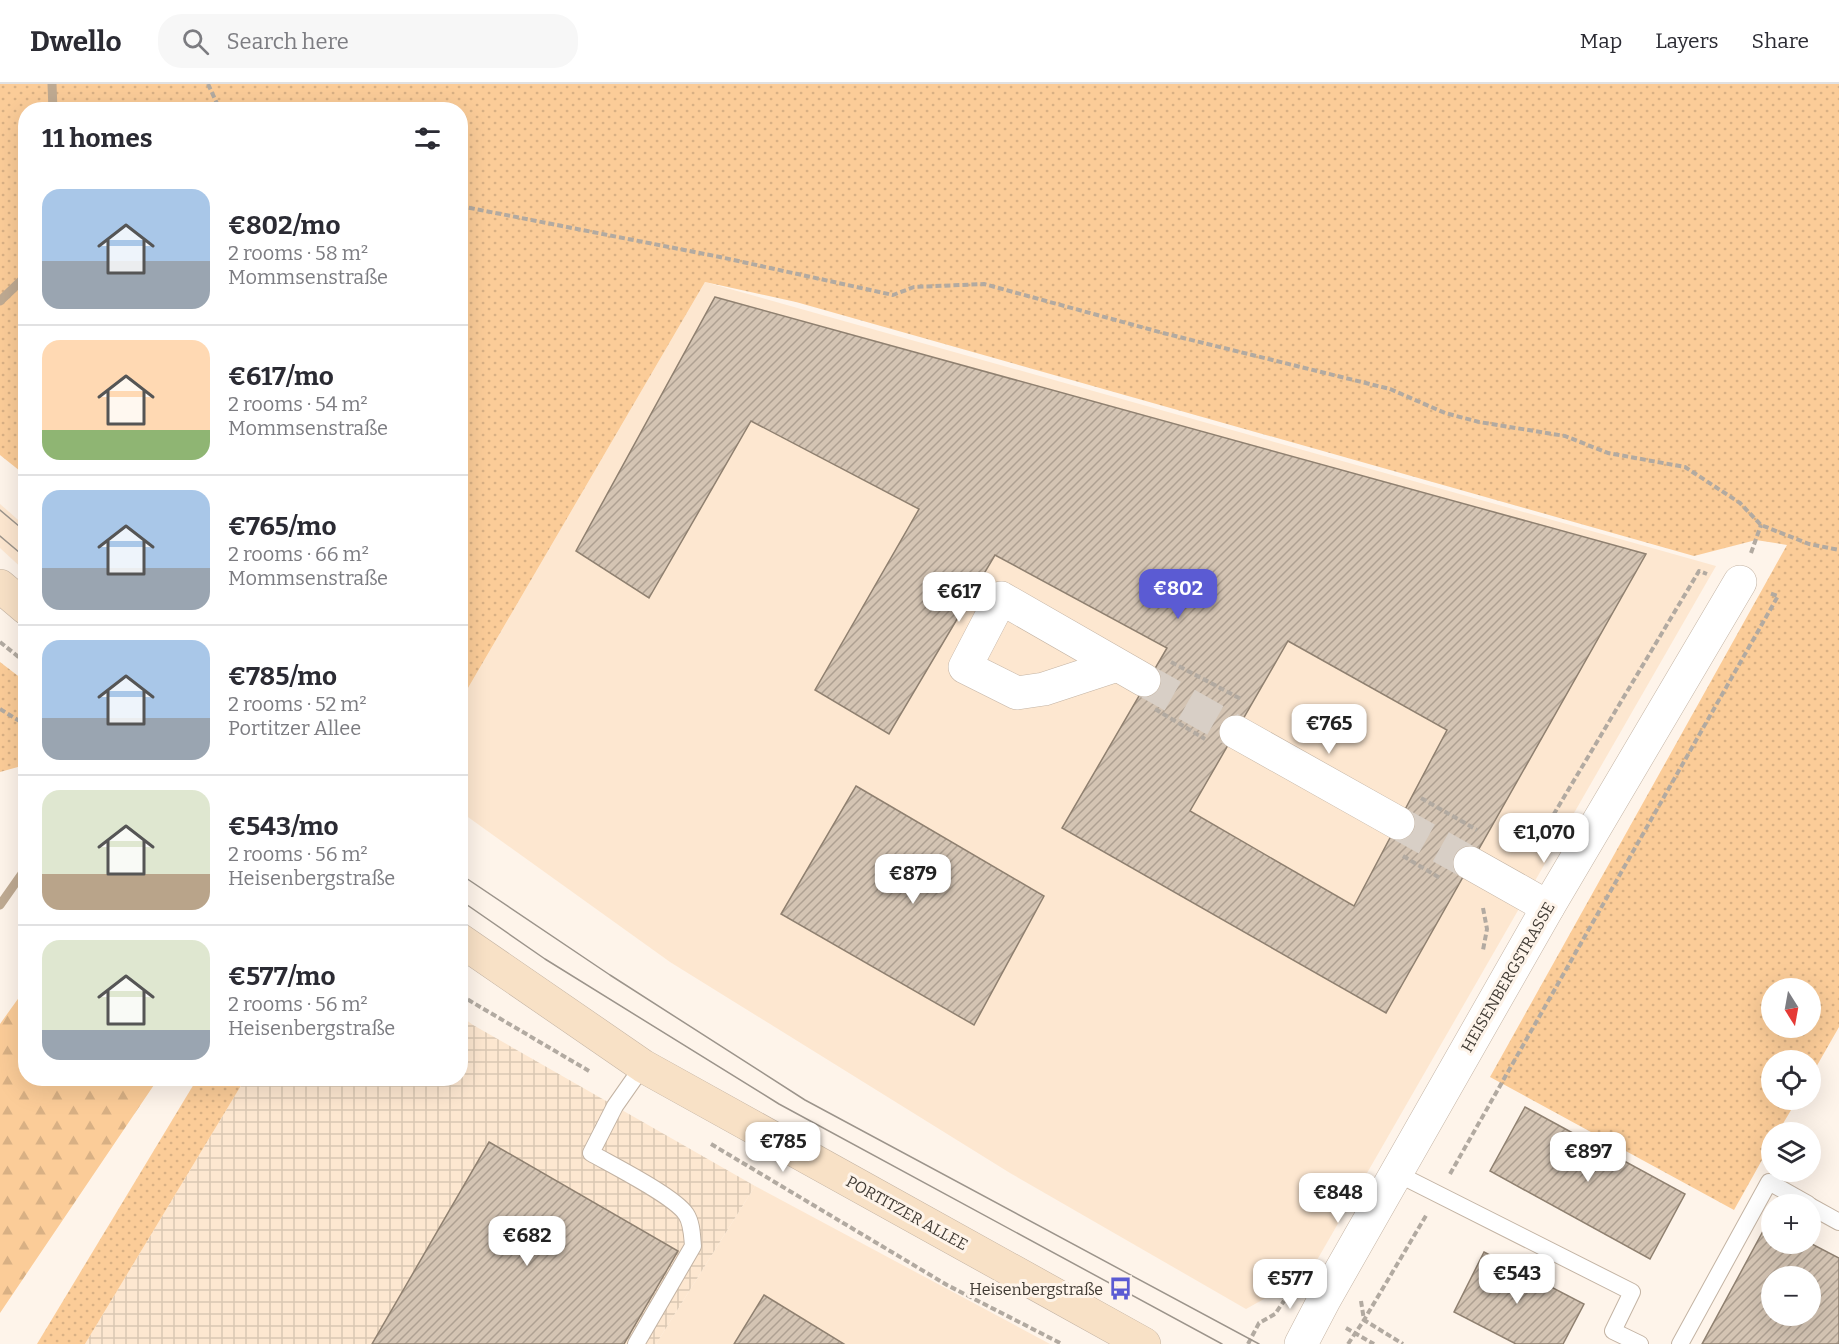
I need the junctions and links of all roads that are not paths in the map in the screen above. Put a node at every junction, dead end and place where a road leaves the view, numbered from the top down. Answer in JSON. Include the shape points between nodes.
{"nodes":[{"id":1,"x":1744,"y":570,"type":"road end"},
{"id":2,"x":0,"y":586,"type":"edge"},
{"id":3,"x":18,"y":601,"type":"edge"},
{"id":4,"x":1236,"y":732,"type":"tunnel mouth"},
{"id":5,"x":1398,"y":823,"type":"tunnel mouth"},
{"id":6,"x":1470,"y":863,"type":"tunnel mouth"},
{"id":7,"x":1548,"y":907,"type":"junction"},
{"id":8,"x":468,"y":946,"type":"edge"},
{"id":9,"x":643,"y":1066,"type":"junction"},
{"id":10,"x":1396,"y":1173,"type":"junction"},
{"id":11,"x":1762,"y":1194,"type":"edge"},
{"id":12,"x":1790,"y":1194,"type":"edge"},
{"id":13,"x":1761,"y":1197,"type":"edge"},
{"id":14,"x":1821,"y":1212,"type":"edge"},
{"id":15,"x":1839,"y":1222,"type":"edge"},
{"id":16,"x":636,"y":1344,"type":"edge"},
{"id":17,"x":1144,"y":1344,"type":"edge"},
{"id":18,"x":1301,"y":1344,"type":"edge"},
{"id":19,"x":1640,"y":1344,"type":"edge"},
{"id":20,"x":1680,"y":1344,"type":"edge"}],
"edges":[{"from":1,"to":7,"type":"street","name":"HEISENBERGSTRASSE"},
{"from":2,"to":3,"type":"main road"},
{"from":4,"to":5,"type":"street"},
{"from":6,"to":7,"type":"street"},
{"from":7,"to":10,"type":"street","name":"HEISENBERGSTRASSE"},
{"from":8,"to":9,"type":"main road","name":"PORTITZER ALLEE"},
{"from":9,"to":16,"type":"lane","via":[[591,1153],[670,1198],[686,1214],[693,1246]]},
{"from":9,"to":17,"type":"main road","name":"PORTITZER ALLEE"},
{"from":10,"to":18,"type":"street","name":"HEISENBERGSTRASSE"},
{"from":10,"to":19,"type":"lane","via":[[1632,1292],[1613,1331]]},
{"from":11,"to":12,"type":"lane","via":[[1769,1182]]},
{"from":13,"to":20,"type":"lane"},
{"from":14,"to":15,"type":"lane"}]}
